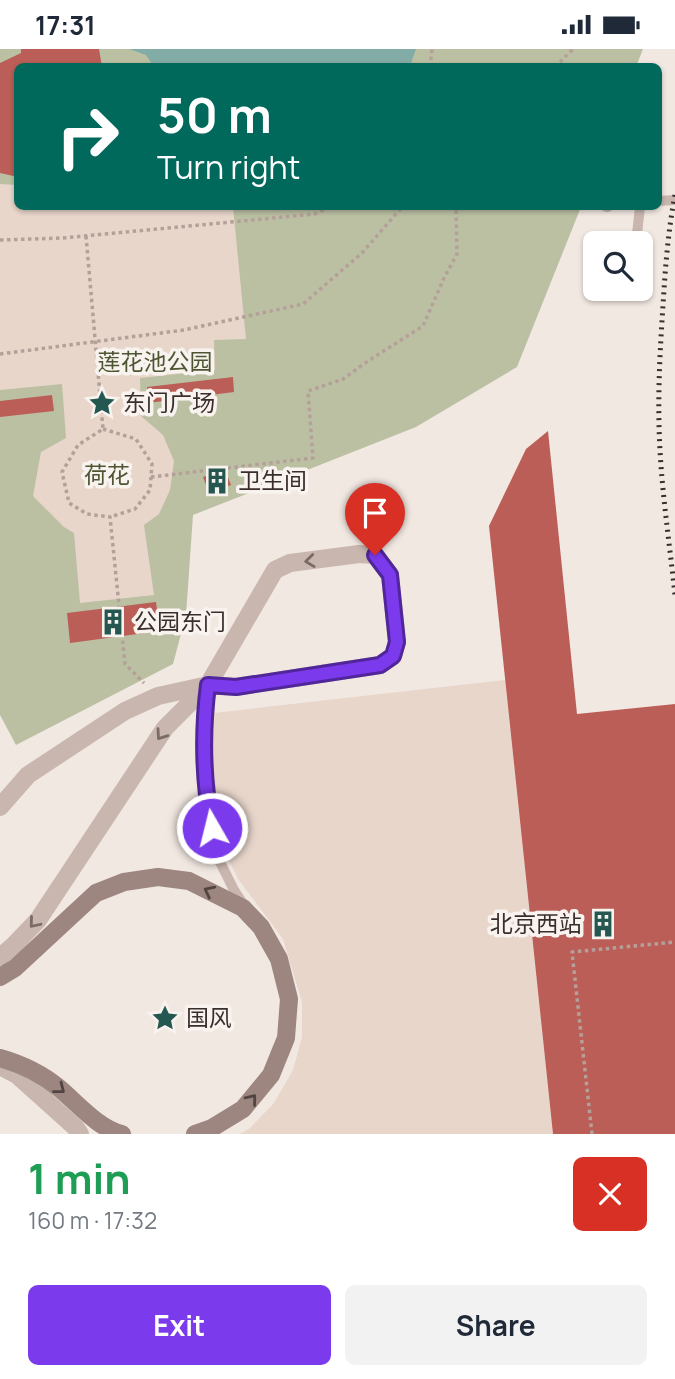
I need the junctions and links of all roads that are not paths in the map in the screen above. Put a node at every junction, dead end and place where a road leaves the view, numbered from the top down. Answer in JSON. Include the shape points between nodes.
{"nodes":[{"id":1,"x":640,"y":210,"type":"edge"},
{"id":2,"x":637,"y":231,"type":"edge"},
{"id":3,"x":208,"y":685,"type":"junction"},
{"id":4,"x":0,"y":807,"type":"edge"},
{"id":5,"x":252,"y":918,"type":"junction"},
{"id":6,"x":0,"y":957,"type":"edge"},
{"id":7,"x":0,"y":977,"type":"edge"},
{"id":8,"x":0,"y":1058,"type":"edge"},
{"id":9,"x":0,"y":1066,"type":"edge"},
{"id":10,"x":80,"y":1134,"type":"edge"},
{"id":11,"x":122,"y":1134,"type":"edge"},
{"id":12,"x":195,"y":1134,"type":"edge"}],
"edges":[{"from":1,"to":2,"type":"lane"},
{"from":3,"to":3,"type":"street","one_way":true,"via":[[236,687],[380,665],[393,656],[397,642],[390,575],[375,555],[359,554],[290,563],[275,570]]},
{"from":3,"to":4,"type":"street","via":[[158,696],[125,711],[28,775]]},
{"from":3,"to":5,"type":"lane","via":[[204,718],[207,803],[216,854]]},
{"from":3,"to":6,"type":"street","one_way":true,"via":[[165,729],[38,920]]},
{"from":5,"to":7,"type":"main road","one_way":true,"via":[[243,908],[189,881],[158,877],[124,882],[96,893]]},
{"from":12,"to":5,"type":"main road","one_way":true,"via":[[243,1109],[271,1075],[286,1038],[289,999],[279,959]]},
{"from":8,"to":11,"type":"main road","one_way":true,"via":[[20,1063],[57,1086],[93,1118]]},
{"from":9,"to":10,"type":"street","via":[[17,1075]]}]}
